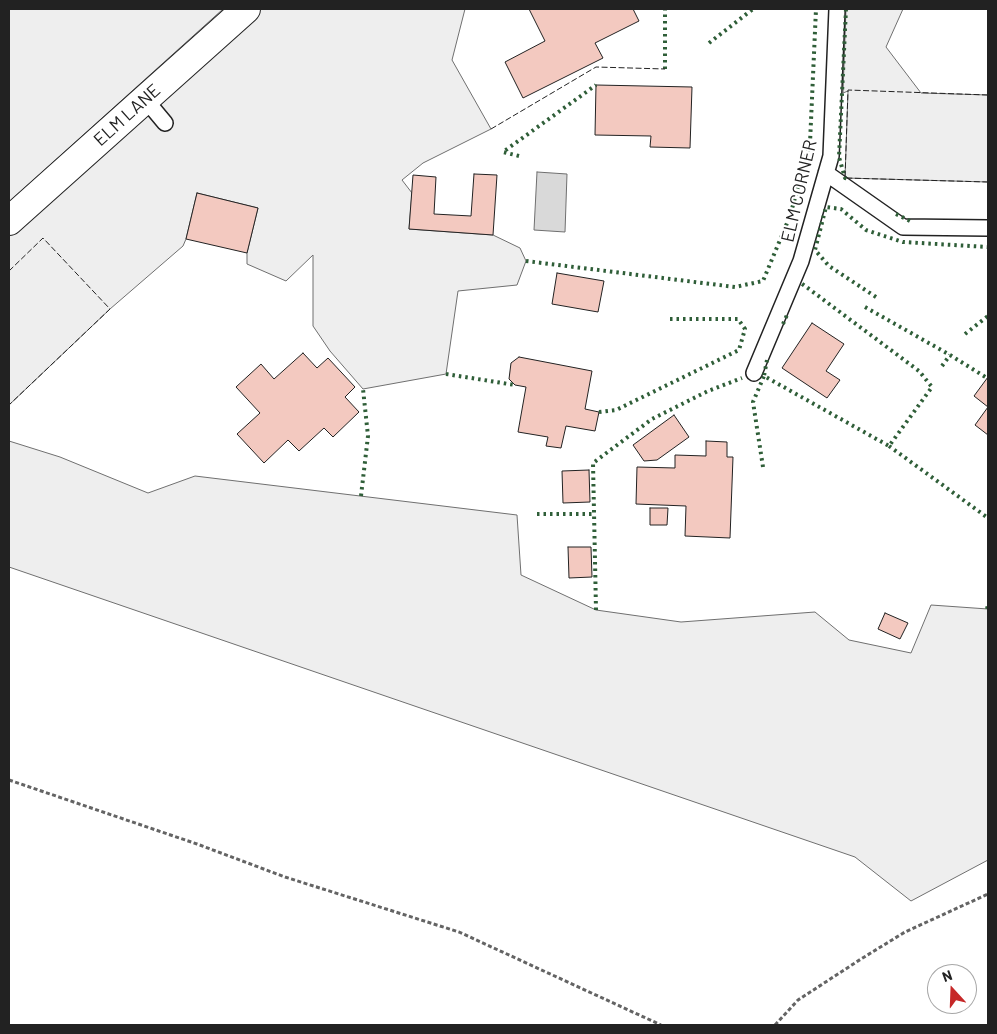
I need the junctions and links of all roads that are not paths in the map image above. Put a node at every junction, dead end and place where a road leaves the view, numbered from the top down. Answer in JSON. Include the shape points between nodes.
{"nodes":[{"id":1,"x":246,"y":9,"type":"edge"},
{"id":2,"x":837,"y":9,"type":"edge"},
{"id":3,"x":145,"y":99,"type":"junction"},
{"id":4,"x":165,"y":123,"type":"dead end"},
{"id":5,"x":826,"y":173,"type":"junction"},
{"id":6,"x":9,"y":222,"type":"edge"},
{"id":7,"x":988,"y":228,"type":"edge"},
{"id":8,"x":754,"y":373,"type":"dead end"}],
"edges":[{"from":1,"to":3,"type":"street","name":"ELM LANE"},
{"from":2,"to":5,"type":"lane","name":"ELM CORNER","via":[[831,156]]},
{"from":3,"to":4,"type":"lane"},
{"from":3,"to":6,"type":"street","name":"ELM LANE"},
{"from":5,"to":7,"type":"lane","via":[[903,227]]},
{"from":5,"to":8,"type":"lane","name":"ELM CORNER","via":[[801,261]]}]}
